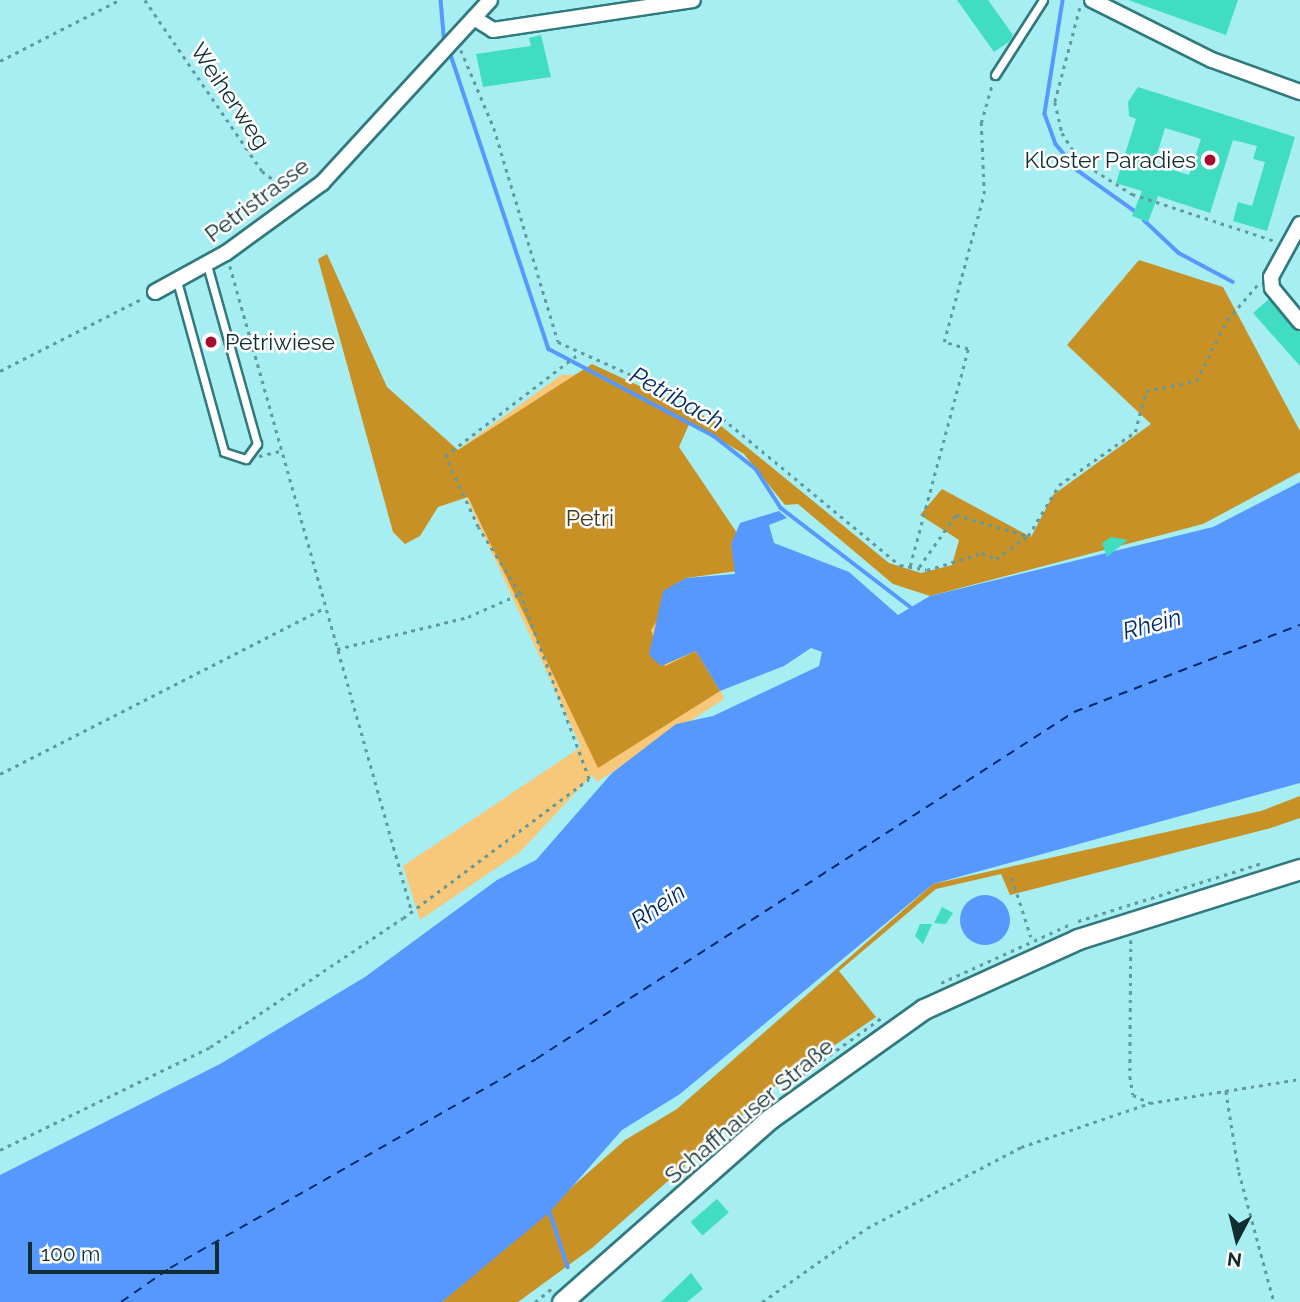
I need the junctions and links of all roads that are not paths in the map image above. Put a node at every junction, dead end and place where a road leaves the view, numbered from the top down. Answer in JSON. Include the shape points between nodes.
{"nodes":[{"id":1,"x":490,"y":0,"type":"edge"},
{"id":2,"x":693,"y":0,"type":"edge"},
{"id":3,"x":1043,"y":0,"type":"edge"},
{"id":4,"x":1097,"y":1,"type":"edge"},
{"id":5,"x":474,"y":18,"type":"junction"},
{"id":6,"x":995,"y":75,"type":"road end"},
{"id":7,"x":1300,"y":92,"type":"edge"},
{"id":8,"x":1300,"y":224,"type":"edge"},
{"id":9,"x":207,"y":265,"type":"junction"},
{"id":10,"x":177,"y":281,"type":"junction"},
{"id":11,"x":155,"y":292,"type":"road end"},
{"id":12,"x":1300,"y":322,"type":"edge"},
{"id":13,"x":1300,"y":869,"type":"edge"},
{"id":14,"x":580,"y":1295,"type":"edge"},
{"id":15,"x":562,"y":1302,"type":"edge"}],
"edges":[{"from":1,"to":5,"type":"street","name":"Petristrasse"},
{"from":2,"to":5,"type":"street","via":[[493,30]]},
{"from":3,"to":6,"type":"lane"},
{"from":4,"to":7,"type":"street","via":[[1212,60]]},
{"from":5,"to":9,"type":"street","name":"Petristrasse","via":[[300,199]]},
{"from":8,"to":12,"type":"street","via":[[1271,277],[1272,288]]},
{"from":9,"to":10,"type":"street","name":"Petristrasse"},
{"from":9,"to":10,"type":"lane","via":[[257,444],[246,459],[224,453]]},
{"from":10,"to":11,"type":"street","name":"Petristrasse"},
{"from":13,"to":14,"type":"main road","name":"Schaffhauser Straße","via":[[1127,921],[1031,957],[913,1016],[771,1118]]},
{"from":14,"to":15,"type":"main road","name":"Schaffhauser Straße"}]}
